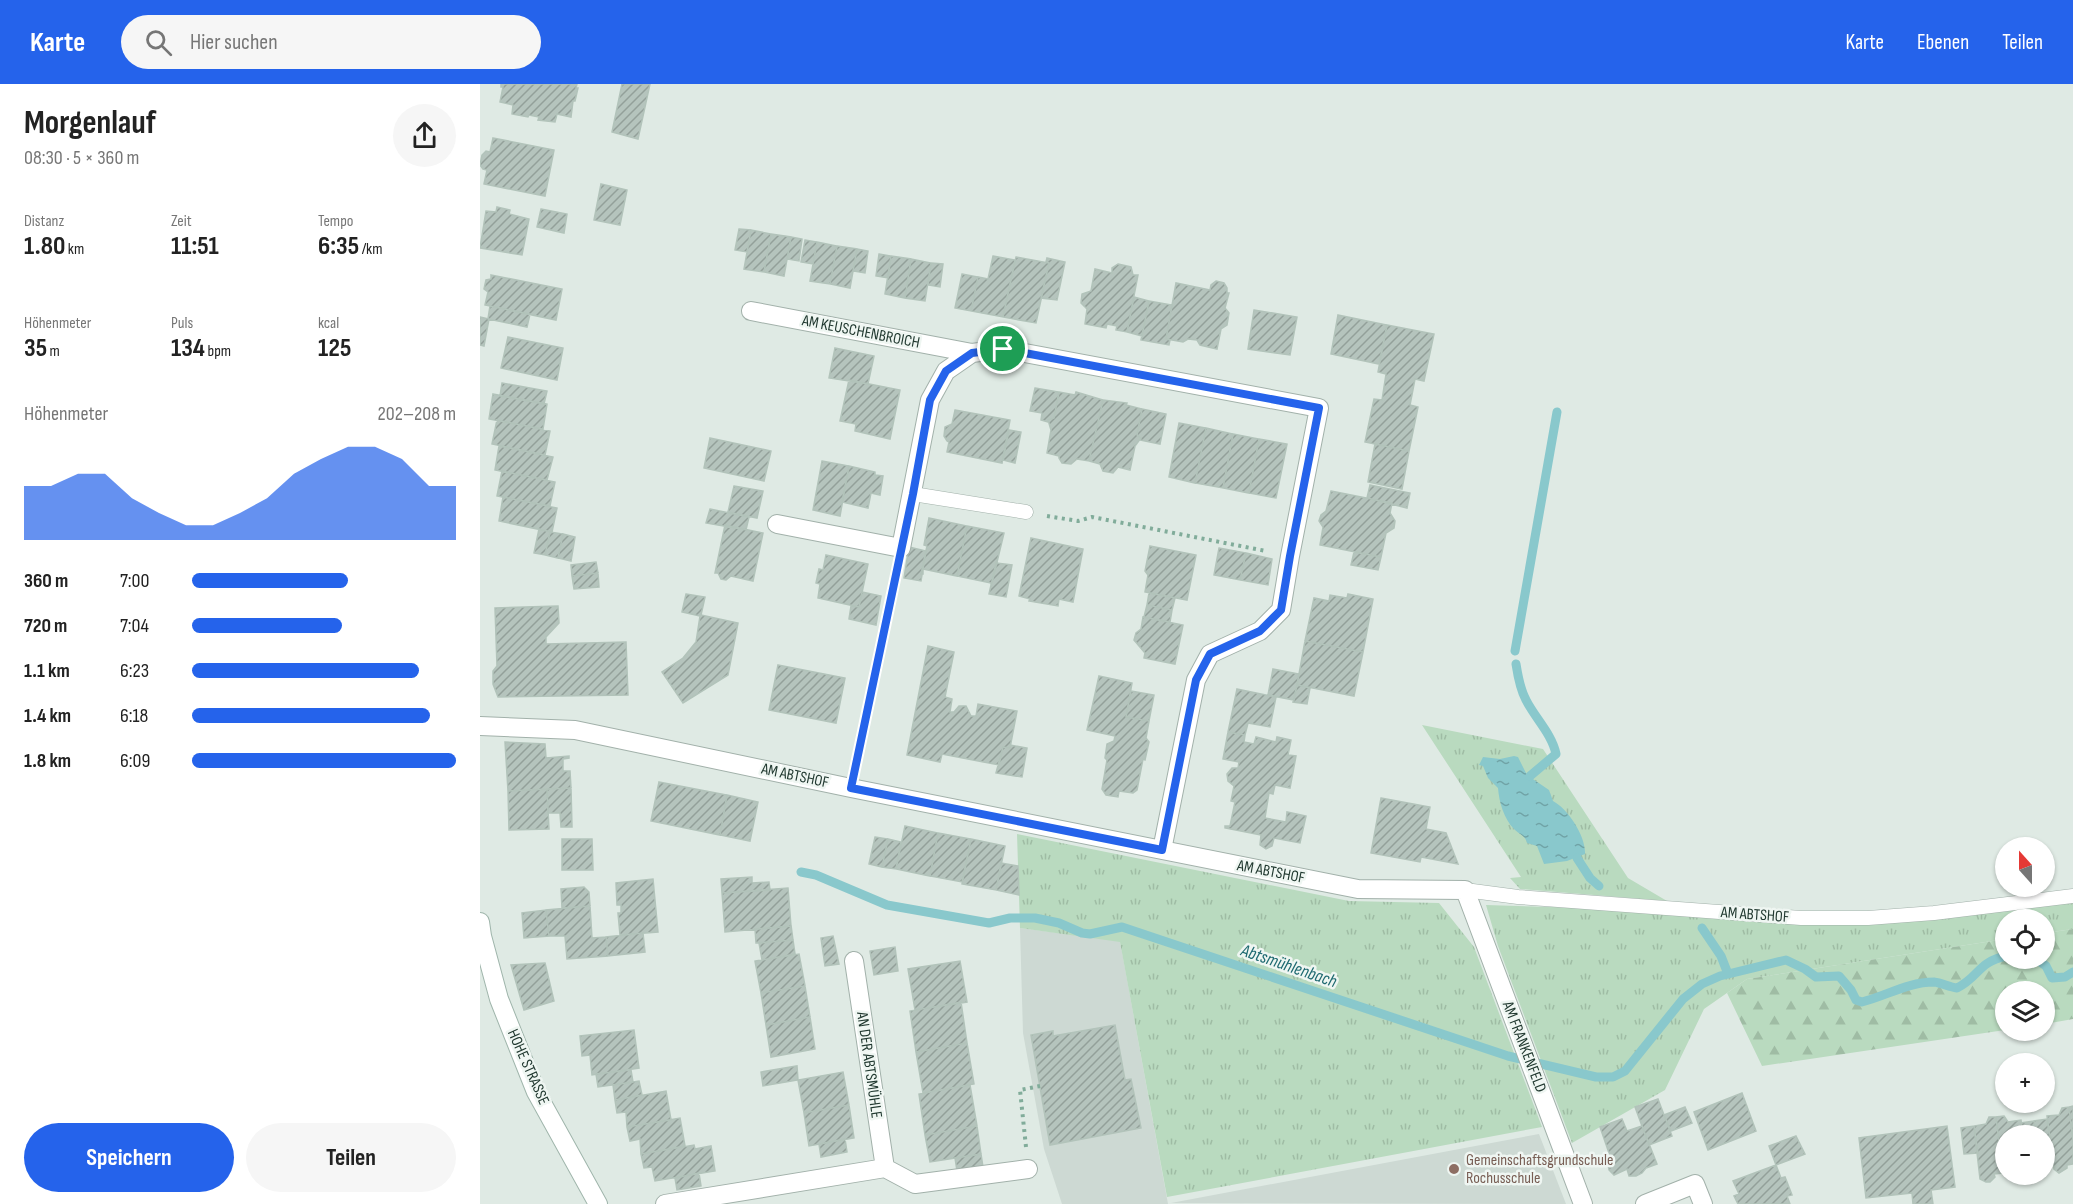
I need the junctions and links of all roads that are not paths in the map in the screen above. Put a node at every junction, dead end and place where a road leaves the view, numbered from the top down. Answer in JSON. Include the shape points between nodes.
{"nodes":[{"id":1,"x":751,"y":311,"type":"dead end"},
{"id":2,"x":972,"y":353,"type":"junction"},
{"id":3,"x":913,"y":494,"type":"junction"},
{"id":4,"x":1026,"y":512,"type":"road end"},
{"id":5,"x":777,"y":524,"type":"dead end"},
{"id":6,"x":480,"y":726,"type":"edge"},
{"id":7,"x":1162,"y":850,"type":"junction"},
{"id":8,"x":1465,"y":890,"type":"junction"},
{"id":9,"x":2073,"y":896,"type":"edge"},
{"id":10,"x":480,"y":922,"type":"edge"},
{"id":11,"x":854,"y":961,"type":"dead end"},
{"id":12,"x":885,"y":1168,"type":"junction"},
{"id":13,"x":1028,"y":1168,"type":"road end"},
{"id":14,"x":598,"y":1204,"type":"edge"},
{"id":15,"x":665,"y":1204,"type":"edge"},
{"id":16,"x":1583,"y":1204,"type":"edge"},
{"id":17,"x":1645,"y":1204,"type":"edge"},
{"id":18,"x":1703,"y":1204,"type":"edge"}],
"edges":[{"from":1,"to":2,"type":"street","name":"AM KEUSCHENBROICH"},
{"from":2,"to":3,"type":"street","name":"AM KEUSCHENBROICH","via":[[946,371],[930,400]]},
{"from":2,"to":7,"type":"street","name":"AM KEUSCHENBROICH","via":[[1003,349],[1319,408],[1281,610],[1260,631],[1210,654],[1196,680]]},
{"from":3,"to":4,"type":"lane"},
{"from":3,"to":5,"type":"street","name":"AM KEUSCHENBROICH","via":[[901,548]]},
{"from":6,"to":7,"type":"street","name":"AM ABTSHOF","via":[[575,730]]},
{"from":7,"to":8,"type":"street","name":"AM ABTSHOF","via":[[1358,889]]},
{"from":8,"to":9,"type":"lane","name":"AM ABTSHOF","via":[[1801,918],[1934,913]]},
{"from":8,"to":16,"type":"street","name":"AM FRANKENFELD"},
{"from":10,"to":14,"type":"street","name":"HOHE STRASSE","via":[[499,999],[536,1092]]},
{"from":11,"to":12,"type":"street","name":"AN DER ABTSMÜHLE"},
{"from":12,"to":13,"type":"street","via":[[915,1184]]},
{"from":12,"to":15,"type":"street"},
{"from":17,"to":18,"type":"street","via":[[1695,1184]]}]}
